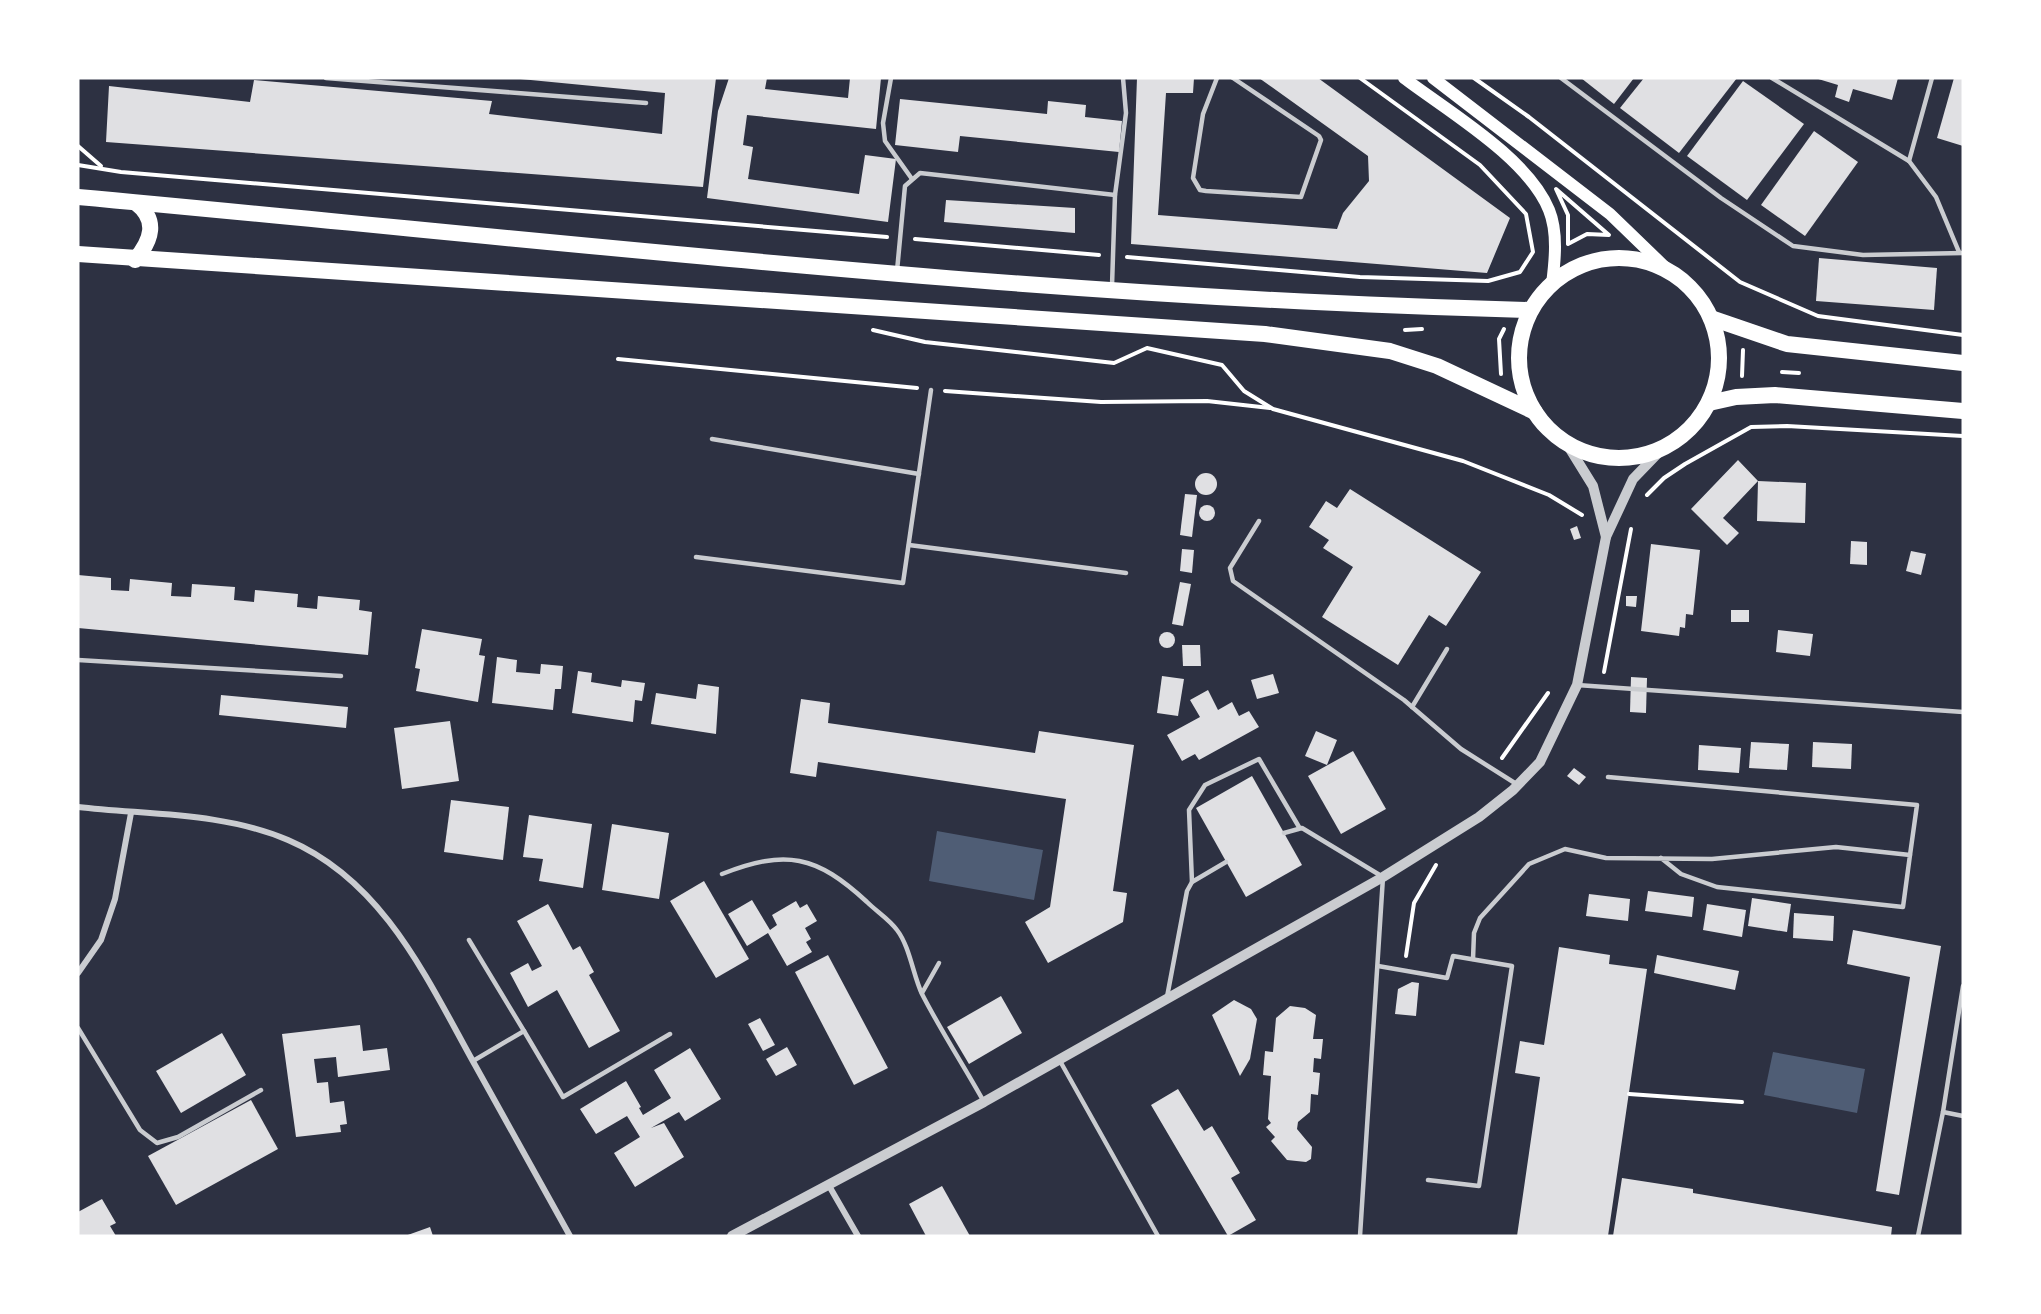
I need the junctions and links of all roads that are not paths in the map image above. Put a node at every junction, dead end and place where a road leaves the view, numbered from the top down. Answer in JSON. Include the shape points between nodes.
{"nodes":[{"id":1,"x":326,"y":78,"type":"edge"},
{"id":2,"x":891,"y":78,"type":"edge"},
{"id":3,"x":1123,"y":78,"type":"edge"},
{"id":4,"x":1216,"y":78,"type":"edge"},
{"id":5,"x":1233,"y":78,"type":"edge"},
{"id":6,"x":1404,"y":78,"type":"edge"},
{"id":7,"x":1434,"y":78,"type":"edge"},
{"id":8,"x":1561,"y":78,"type":"edge"},
{"id":9,"x":1772,"y":78,"type":"edge"},
{"id":10,"x":1932,"y":78,"type":"edge"},
{"id":11,"x":646,"y":103,"type":"dead end"},
{"id":12,"x":1909,"y":161,"type":"junction"},
{"id":13,"x":912,"y":179,"type":"junction"},
{"id":14,"x":1115,"y":195,"type":"junction"},
{"id":15,"x":78,"y":197,"type":"edge"},
{"id":16,"x":136,"y":202,"type":"junction"},
{"id":17,"x":1961,"y":253,"type":"edge"},
{"id":18,"x":78,"y":254,"type":"edge"},
{"id":19,"x":135,"y":260,"type":"junction"},
{"id":20,"x":1669,"y":271,"type":"junction"},
{"id":21,"x":897,"y":274,"type":"junction"},
{"id":22,"x":1551,"y":284,"type":"junction"},
{"id":23,"x":1112,"y":292,"type":"junction"},
{"id":24,"x":1531,"y":310,"type":"junction"},
{"id":25,"x":1711,"y":318,"type":"junction"},
{"id":26,"x":1963,"y":363,"type":"edge"},
{"id":27,"x":931,"y":390,"type":"dead end"},
{"id":28,"x":1709,"y":403,"type":"junction"},
{"id":29,"x":1963,"y":411,"type":"edge"},
{"id":30,"x":1535,"y":412,"type":"junction"},
{"id":31,"x":712,"y":439,"type":"dead end"},
{"id":32,"x":1567,"y":444,"type":"junction"},
{"id":33,"x":1661,"y":450,"type":"junction"},
{"id":34,"x":919,"y":474,"type":"junction"},
{"id":35,"x":1258,"y":521,"type":"dead end"},
{"id":36,"x":1605,"y":533,"type":"junction"},
{"id":37,"x":909,"y":544,"type":"junction"},
{"id":38,"x":696,"y":557,"type":"dead end"},
{"id":39,"x":1126,"y":573,"type":"dead end"},
{"id":40,"x":1448,"y":649,"type":"dead end"},
{"id":41,"x":78,"y":660,"type":"edge"},
{"id":42,"x":341,"y":676,"type":"dead end"},
{"id":43,"x":1578,"y":685,"type":"junction"},
{"id":44,"x":1412,"y":707,"type":"junction"},
{"id":45,"x":1963,"y":712,"type":"edge"},
{"id":46,"x":1608,"y":777,"type":"dead end"},
{"id":47,"x":1518,"y":785,"type":"junction"},
{"id":48,"x":78,"y":807,"type":"edge"},
{"id":49,"x":131,"y":813,"type":"junction"},
{"id":50,"x":1299,"y":827,"type":"junction"},
{"id":51,"x":1284,"y":833,"type":"dead end"},
{"id":52,"x":1911,"y":855,"type":"junction"},
{"id":53,"x":1661,"y":858,"type":"junction"},
{"id":54,"x":1226,"y":862,"type":"dead end"},
{"id":55,"x":722,"y":874,"type":"dead end"},
{"id":56,"x":1383,"y":877,"type":"junction"},
{"id":57,"x":1192,"y":882,"type":"junction"},
{"id":58,"x":469,"y":940,"type":"dead end"},
{"id":59,"x":1473,"y":959,"type":"junction"},
{"id":60,"x":939,"y":963,"type":"dead end"},
{"id":61,"x":1378,"y":966,"type":"junction"},
{"id":62,"x":78,"y":973,"type":"edge"},
{"id":63,"x":1963,"y":986,"type":"edge"},
{"id":64,"x":922,"y":993,"type":"junction"},
{"id":65,"x":1167,"y":997,"type":"junction"},
{"id":66,"x":78,"y":1028,"type":"edge"},
{"id":67,"x":524,"y":1031,"type":"junction"},
{"id":68,"x":670,"y":1034,"type":"dead end"},
{"id":69,"x":1058,"y":1058,"type":"junction"},
{"id":70,"x":473,"y":1061,"type":"junction"},
{"id":71,"x":261,"y":1090,"type":"dead end"},
{"id":72,"x":984,"y":1102,"type":"junction"},
{"id":73,"x":1943,"y":1112,"type":"junction"},
{"id":74,"x":1963,"y":1116,"type":"edge"},
{"id":75,"x":1428,"y":1180,"type":"dead end"},
{"id":76,"x":827,"y":1184,"type":"junction"},
{"id":77,"x":570,"y":1236,"type":"edge"},
{"id":78,"x":732,"y":1236,"type":"edge"},
{"id":79,"x":858,"y":1236,"type":"edge"},
{"id":80,"x":1158,"y":1236,"type":"edge"},
{"id":81,"x":1360,"y":1236,"type":"edge"},
{"id":82,"x":1918,"y":1236,"type":"edge"}],
"edges":[{"from":1,"to":11,"type":"lane"},
{"from":2,"to":13,"type":"lane","via":[[883,123],[885,141]]},
{"from":3,"to":14,"type":"lane","via":[[1126,113]]},
{"from":4,"to":5,"type":"lane","via":[[1203,114],[1193,178],[1200,190],[1301,196],[1321,140],[1319,136]]},
{"from":6,"to":22,"type":"main road","via":[[1507,155],[1537,185],[1551,212],[1555,260]]},
{"from":7,"to":20,"type":"main road","via":[[1610,214]]},
{"from":8,"to":17,"type":"lane","via":[[1721,198],[1793,246],[1863,255]]},
{"from":9,"to":12,"type":"lane"},
{"from":10,"to":12,"type":"lane"},
{"from":12,"to":17,"type":"lane","via":[[1936,197]]},
{"from":13,"to":14,"type":"lane","via":[[920,173]]},
{"from":13,"to":21,"type":"lane","via":[[905,186]]},
{"from":14,"to":23,"type":"lane"},
{"from":15,"to":16,"type":"highway"},
{"from":16,"to":19,"type":"highway","via":[[147,211],[151,224],[144,250]]},
{"from":16,"to":21,"type":"highway"},
{"from":18,"to":19,"type":"highway"},
{"from":19,"to":30,"type":"highway","via":[[1265,334],[1390,351],[1437,366]]},
{"from":20,"to":22,"type":"highway","via":[[1639,260],[1608,258],[1578,267]]},
{"from":20,"to":25,"type":"highway","via":[[1694,291]]},
{"from":21,"to":23,"type":"highway"},
{"from":22,"to":24,"type":"highway"},
{"from":23,"to":24,"type":"highway"},
{"from":24,"to":30,"type":"highway","via":[[1520,344],[1521,380]]},
{"from":25,"to":26,"type":"highway","via":[[1787,344]]},
{"from":25,"to":28,"type":"highway","via":[[1719,346],[1719,375]]},
{"from":27,"to":34,"type":"lane"},
{"from":28,"to":29,"type":"highway","via":[[1775,395]]},
{"from":28,"to":33,"type":"highway","via":[[1689,431]]},
{"from":30,"to":32,"type":"highway"},
{"from":31,"to":34,"type":"lane"},
{"from":32,"to":33,"type":"highway","via":[[1597,456],[1619,458]]},
{"from":32,"to":36,"type":"street","via":[[1593,486]]},
{"from":33,"to":36,"type":"street","via":[[1633,479]]},
{"from":34,"to":37,"type":"lane"},
{"from":35,"to":44,"type":"lane","via":[[1230,568],[1233,581]]},
{"from":36,"to":43,"type":"street"},
{"from":37,"to":38,"type":"lane","via":[[903,583]]},
{"from":37,"to":39,"type":"lane"},
{"from":40,"to":44,"type":"lane"},
{"from":41,"to":42,"type":"lane"},
{"from":43,"to":45,"type":"lane"},
{"from":43,"to":47,"type":"street","via":[[1539,762]]},
{"from":44,"to":47,"type":"lane","via":[[1461,749]]},
{"from":46,"to":52,"type":"lane","via":[[1917,805]]},
{"from":47,"to":56,"type":"street","via":[[1479,817]]},
{"from":48,"to":49,"type":"street"},
{"from":49,"to":62,"type":"street","via":[[115,899],[101,940]]},
{"from":49,"to":70,"type":"street","via":[[236,823],[288,840],[327,860],[374,901],[411,950]]},
{"from":50,"to":51,"type":"lane"},
{"from":50,"to":56,"type":"lane"},
{"from":50,"to":57,"type":"lane","via":[[1259,759],[1205,785],[1189,810]]},
{"from":52,"to":53,"type":"lane","via":[[1836,847],[1712,859]]},
{"from":52,"to":53,"type":"lane","via":[[1903,907],[1717,887],[1681,873]]},
{"from":53,"to":59,"type":"lane","via":[[1606,858],[1565,849],[1529,864],[1480,918],[1474,933]]},
{"from":54,"to":57,"type":"lane"},
{"from":55,"to":64,"type":"lane","via":[[751,862],[783,858],[806,861],[830,871],[898,931]]},
{"from":56,"to":61,"type":"lane"},
{"from":56,"to":65,"type":"street"},
{"from":57,"to":65,"type":"lane"},
{"from":58,"to":67,"type":"lane"},
{"from":59,"to":61,"type":"lane","via":[[1453,956],[1447,978]]},
{"from":59,"to":75,"type":"lane","via":[[1512,966],[1479,1186]]},
{"from":60,"to":64,"type":"lane"},
{"from":61,"to":81,"type":"lane"},
{"from":63,"to":73,"type":"lane"},
{"from":64,"to":72,"type":"lane"},
{"from":65,"to":69,"type":"street"},
{"from":66,"to":71,"type":"lane","via":[[140,1130],[157,1143],[178,1137]]},
{"from":67,"to":68,"type":"lane","via":[[563,1097]]},
{"from":67,"to":70,"type":"lane"},
{"from":69,"to":72,"type":"street"},
{"from":69,"to":80,"type":"lane"},
{"from":70,"to":77,"type":"street"},
{"from":72,"to":76,"type":"street"},
{"from":73,"to":74,"type":"lane"},
{"from":73,"to":82,"type":"lane"},
{"from":76,"to":78,"type":"street"},
{"from":76,"to":79,"type":"street"}]}
